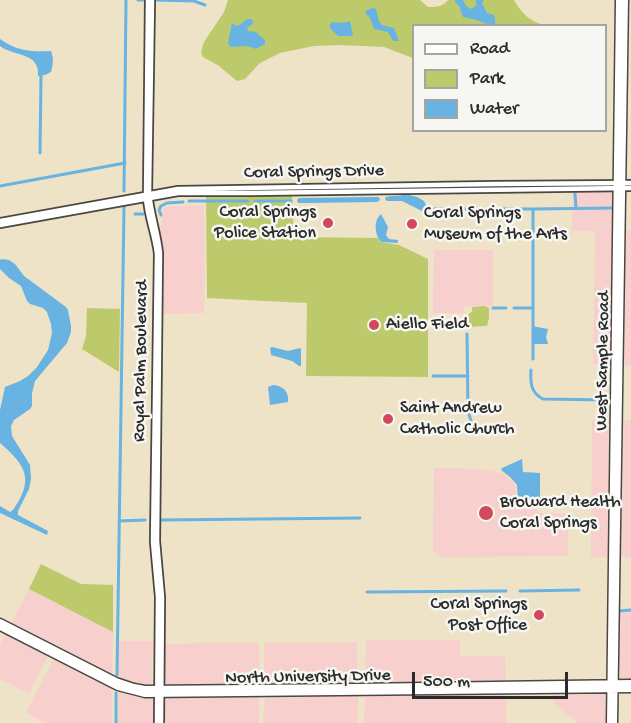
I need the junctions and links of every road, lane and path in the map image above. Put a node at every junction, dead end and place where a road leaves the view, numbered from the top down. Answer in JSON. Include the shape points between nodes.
{"nodes":[{"id":1,"x":150,"y":0,"type":"edge"},
{"id":2,"x":619,"y":0,"type":"edge"},
{"id":3,"x":625,"y":0,"type":"edge"},
{"id":4,"x":619,"y":186,"type":"junction"},
{"id":5,"x":631,"y":186,"type":"edge"},
{"id":6,"x":147,"y":196,"type":"junction"},
{"id":7,"x":0,"y":223,"type":"edge"},
{"id":8,"x":617,"y":299,"type":"junction"},
{"id":9,"x":615,"y":494,"type":"junction"},
{"id":10,"x":611,"y":607,"type":"junction"},
{"id":11,"x":0,"y":622,"type":"edge"},
{"id":12,"x":616,"y":626,"type":"junction"},
{"id":13,"x":0,"y":627,"type":"edge"},
{"id":14,"x":158,"y":644,"type":"junction"},
{"id":15,"x":162,"y":652,"type":"junction"},
{"id":16,"x":84,"y":670,"type":"junction"},
{"id":17,"x":95,"y":670,"type":"junction"},
{"id":18,"x":631,"y":683,"type":"edge"},
{"id":19,"x":613,"y":686,"type":"junction"},
{"id":20,"x":548,"y":687,"type":"junction"},
{"id":21,"x":435,"y":689,"type":"junction"},
{"id":22,"x":631,"y":689,"type":"edge"},
{"id":23,"x":261,"y":691,"type":"junction"},
{"id":24,"x":159,"y":692,"type":"junction"},
{"id":25,"x":159,"y":723,"type":"edge"},
{"id":26,"x":610,"y":723,"type":"edge"},
{"id":27,"x":614,"y":723,"type":"edge"}],
"edges":[{"from":1,"to":6,"type":"main road","name":"Royal Palm Boulevard"},
{"from":2,"to":4,"type":"main road","name":"West Sample Road"},
{"from":3,"to":4,"type":"main road","name":"West Sample Road"},
{"from":4,"to":5,"type":"main road","name":"Coral Springs Drive"},
{"from":4,"to":6,"type":"main road","name":"Coral Springs Drive"},
{"from":4,"to":8,"type":"main road","name":"West Sample Road"},
{"from":4,"to":8,"type":"main road","name":"West Sample Road"},
{"from":6,"to":7,"type":"main road","name":"Coral Springs Drive"},
{"from":6,"to":14,"type":"main road","name":"Royal Palm Boulevard","via":[[157,254],[153,542]]},
{"from":6,"to":15,"type":"main road","name":"Royal Palm Boulevard","via":[[160,253],[157,542]]},
{"from":8,"to":9,"type":"main road","name":"West Sample Road"},
{"from":8,"to":9,"type":"main road","name":"West Sample Road","via":[[620,313]]},
{"from":9,"to":10,"type":"main road","name":"West Sample Road"},
{"from":9,"to":12,"type":"main road","name":"West Sample Road"},
{"from":10,"to":12,"type":"main road"},
{"from":10,"to":19,"type":"main road","name":"West Sample Road"},
{"from":11,"to":17,"type":"main road","name":"North University Drive"},
{"from":12,"to":19,"type":"main road","name":"West Sample Road"},
{"from":13,"to":16,"type":"main road","name":"North University Drive"},
{"from":14,"to":15,"type":"main road"},
{"from":14,"to":24,"type":"main road","name":"Royal Palm Boulevard"},
{"from":15,"to":24,"type":"main road","name":"Royal Palm Boulevard"},
{"from":16,"to":17,"type":"main road"},
{"from":16,"to":24,"type":"main road","name":"North University Drive","via":[[121,689],[140,694]]},
{"from":17,"to":24,"type":"main road","name":"North University Drive","via":[[129,685]]},
{"from":18,"to":19,"type":"main road","name":"North University Drive"},
{"from":19,"to":20,"type":"main road","name":"North University Drive"},
{"from":19,"to":22,"type":"main road","name":"North University Drive"},
{"from":19,"to":26,"type":"main road","name":"West Sample Road"},
{"from":19,"to":27,"type":"main road","name":"West Sample Road"},
{"from":20,"to":21,"type":"main road","name":"North University Drive"},
{"from":20,"to":21,"type":"main road","name":"North University Drive"},
{"from":21,"to":23,"type":"main road","name":"North University Drive"},
{"from":21,"to":23,"type":"main road","name":"North University Drive"},
{"from":23,"to":24,"type":"main road","name":"North University Drive"},
{"from":23,"to":24,"type":"main road","name":"North University Drive"},
{"from":24,"to":25,"type":"main road","name":"Royal Palm Boulevard"}]}
